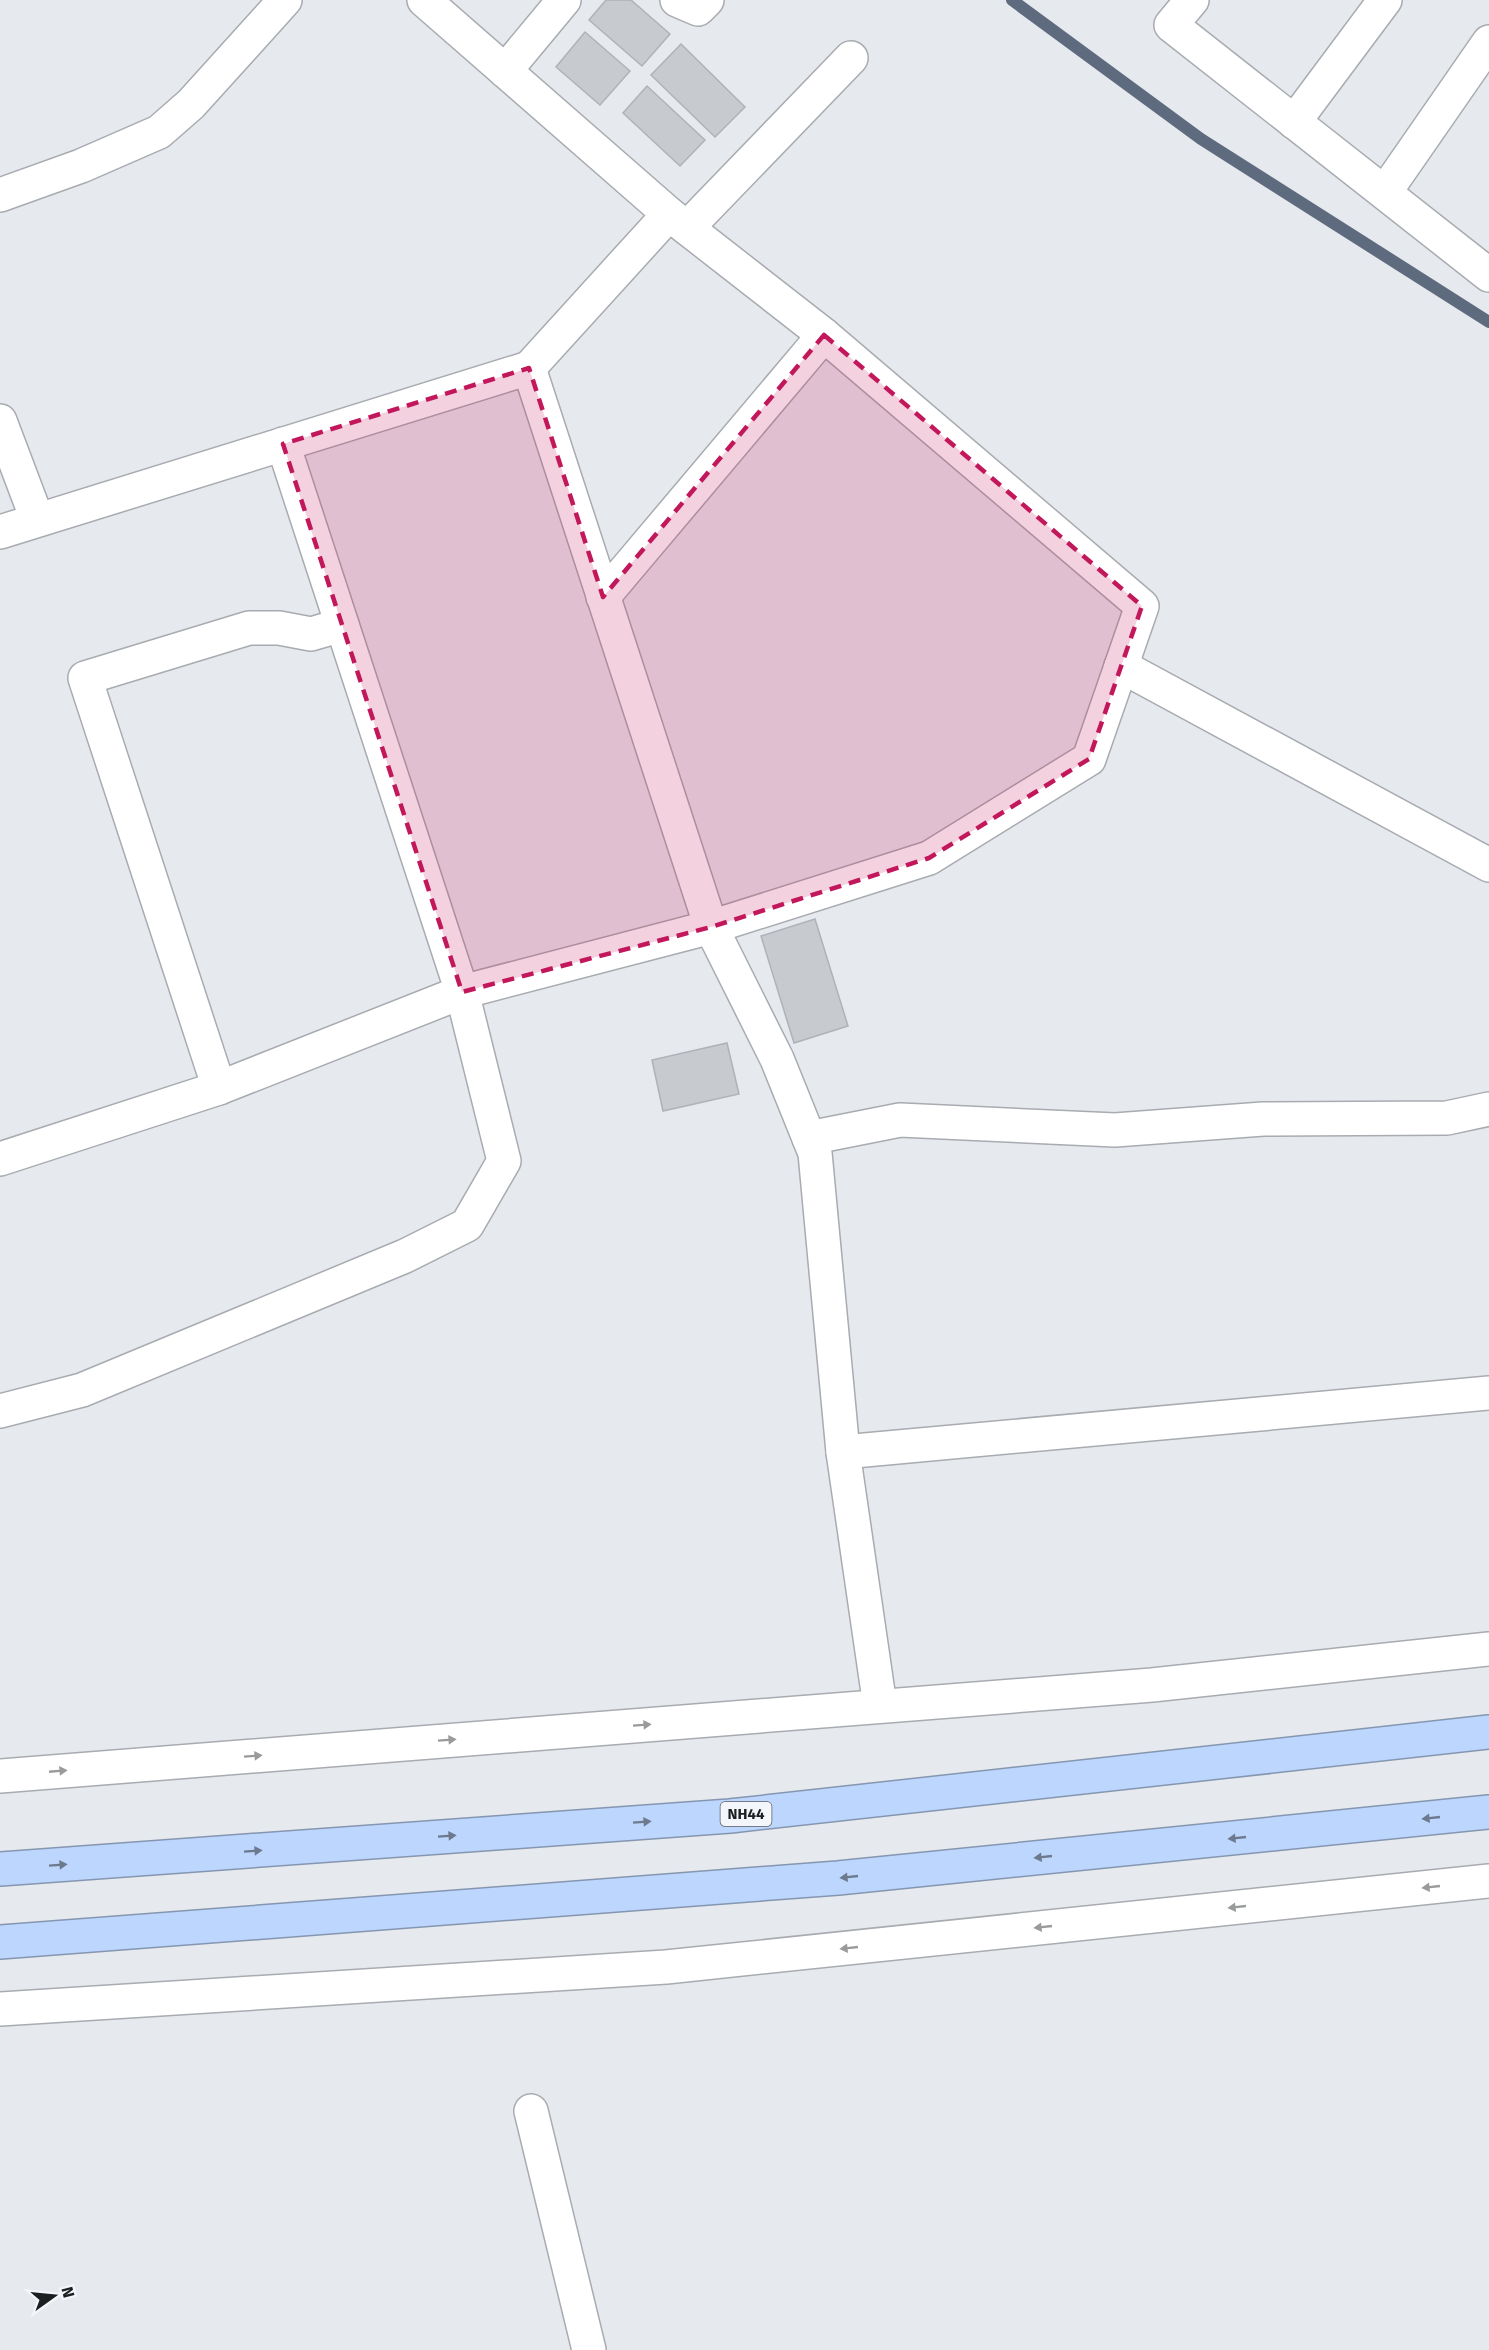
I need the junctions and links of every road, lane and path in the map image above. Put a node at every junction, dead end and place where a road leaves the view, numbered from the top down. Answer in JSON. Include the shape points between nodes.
{"nodes":[{"id":1,"x":285,"y":0,"type":"edge"},
{"id":2,"x":424,"y":0,"type":"edge"},
{"id":3,"x":564,"y":0,"type":"edge"},
{"id":4,"x":677,"y":0,"type":"edge"},
{"id":5,"x":707,"y":0,"type":"edge"},
{"id":6,"x":1192,"y":0,"type":"edge"},
{"id":7,"x":1385,"y":0,"type":"edge"},
{"id":8,"x":1489,"y":42,"type":"edge"},
{"id":9,"x":851,"y":58,"type":"dead end"},
{"id":10,"x":506,"y":71,"type":"junction"},
{"id":11,"x":1294,"y":122,"type":"junction"},
{"id":12,"x":1385,"y":192,"type":"junction"},
{"id":13,"x":0,"y":195,"type":"edge"},
{"id":14,"x":678,"y":221,"type":"junction"},
{"id":15,"x":1484,"y":260,"type":"edge"},
{"id":16,"x":824,"y":335,"type":"junction"},
{"id":17,"x":529,"y":368,"type":"junction"},
{"id":18,"x":0,"y":421,"type":"edge"},
{"id":19,"x":283,"y":444,"type":"junction"},
{"id":20,"x":38,"y":519,"type":"junction"},
{"id":21,"x":0,"y":532,"type":"edge"},
{"id":22,"x":603,"y":597,"type":"junction"},
{"id":23,"x":342,"y":625,"type":"junction"},
{"id":24,"x":1121,"y":666,"type":"junction"},
{"id":25,"x":1489,"y":865,"type":"edge"},
{"id":26,"x":711,"y":927,"type":"junction"},
{"id":27,"x":462,"y":992,"type":"junction"},
{"id":28,"x":219,"y":1088,"type":"junction"},
{"id":29,"x":1489,"y":1109,"type":"edge"},
{"id":30,"x":809,"y":1138,"type":"junction"},
{"id":31,"x":0,"y":1159,"type":"edge"},
{"id":32,"x":1489,"y":1393,"type":"edge"},
{"id":33,"x":0,"y":1411,"type":"edge"},
{"id":34,"x":843,"y":1452,"type":"junction"},
{"id":35,"x":1489,"y":1649,"type":"edge"},
{"id":36,"x":880,"y":1706,"type":"junction"},
{"id":37,"x":1489,"y":1732,"type":"edge"},
{"id":38,"x":0,"y":1776,"type":"edge"},
{"id":39,"x":1489,"y":1812,"type":"edge"},
{"id":40,"x":0,"y":1869,"type":"edge"},
{"id":41,"x":1489,"y":1881,"type":"edge"},
{"id":42,"x":0,"y":1942,"type":"edge"},
{"id":43,"x":0,"y":2009,"type":"edge"},
{"id":44,"x":531,"y":2111,"type":"dead end"},
{"id":45,"x":589,"y":2350,"type":"edge"}],
"edges":[{"from":1,"to":13,"type":"street","via":[[191,104],[159,132]]},
{"from":2,"to":10,"type":"street"},
{"from":3,"to":10,"type":"street"},
{"from":4,"to":5,"type":"street","via":[[698,9]]},
{"from":6,"to":11,"type":"street","via":[[1171,25]]},
{"from":7,"to":11,"type":"street"},
{"from":8,"to":12,"type":"street"},
{"from":9,"to":14,"type":"street"},
{"from":10,"to":14,"type":"street"},
{"from":11,"to":12,"type":"street"},
{"from":12,"to":15,"type":"street"},
{"from":14,"to":16,"type":"street"},
{"from":14,"to":17,"type":"street"},
{"from":16,"to":22,"type":"street"},
{"from":16,"to":24,"type":"street","via":[[1142,606]]},
{"from":17,"to":19,"type":"street"},
{"from":17,"to":22,"type":"street"},
{"from":18,"to":20,"type":"street"},
{"from":19,"to":20,"type":"street"},
{"from":19,"to":23,"type":"street"},
{"from":20,"to":21,"type":"street"},
{"from":22,"to":26,"type":"street"},
{"from":23,"to":27,"type":"street"},
{"from":23,"to":28,"type":"street","via":[[311,634],[249,628],[85,678]]},
{"from":24,"to":25,"type":"street"},
{"from":24,"to":26,"type":"street","via":[[1089,759],[929,858]]},
{"from":26,"to":27,"type":"street"},
{"from":26,"to":30,"type":"street","via":[[777,1059]]},
{"from":27,"to":28,"type":"street"},
{"from":27,"to":33,"type":"street","via":[[504,1161],[467,1225],[405,1256],[82,1390]]},
{"from":28,"to":31,"type":"street"},
{"from":29,"to":30,"type":"street","via":[[1447,1118],[1263,1119],[1115,1130],[900,1120]]},
{"from":30,"to":34,"type":"street","via":[[815,1153]]},
{"from":32,"to":34,"type":"street"},
{"from":34,"to":36,"type":"street"},
{"from":35,"to":36,"type":"street","via":[[1152,1685]]},
{"from":38,"to":36,"type":"street","one_way":true},
{"from":40,"to":37,"type":"highway","number":"NH44","one_way":true,"via":[[730,1816]]},
{"from":39,"to":42,"type":"highway","one_way":true,"via":[[838,1878]]},
{"from":41,"to":43,"type":"street","one_way":true,"via":[[666,1967]]},
{"from":44,"to":45,"type":"street"}]}
